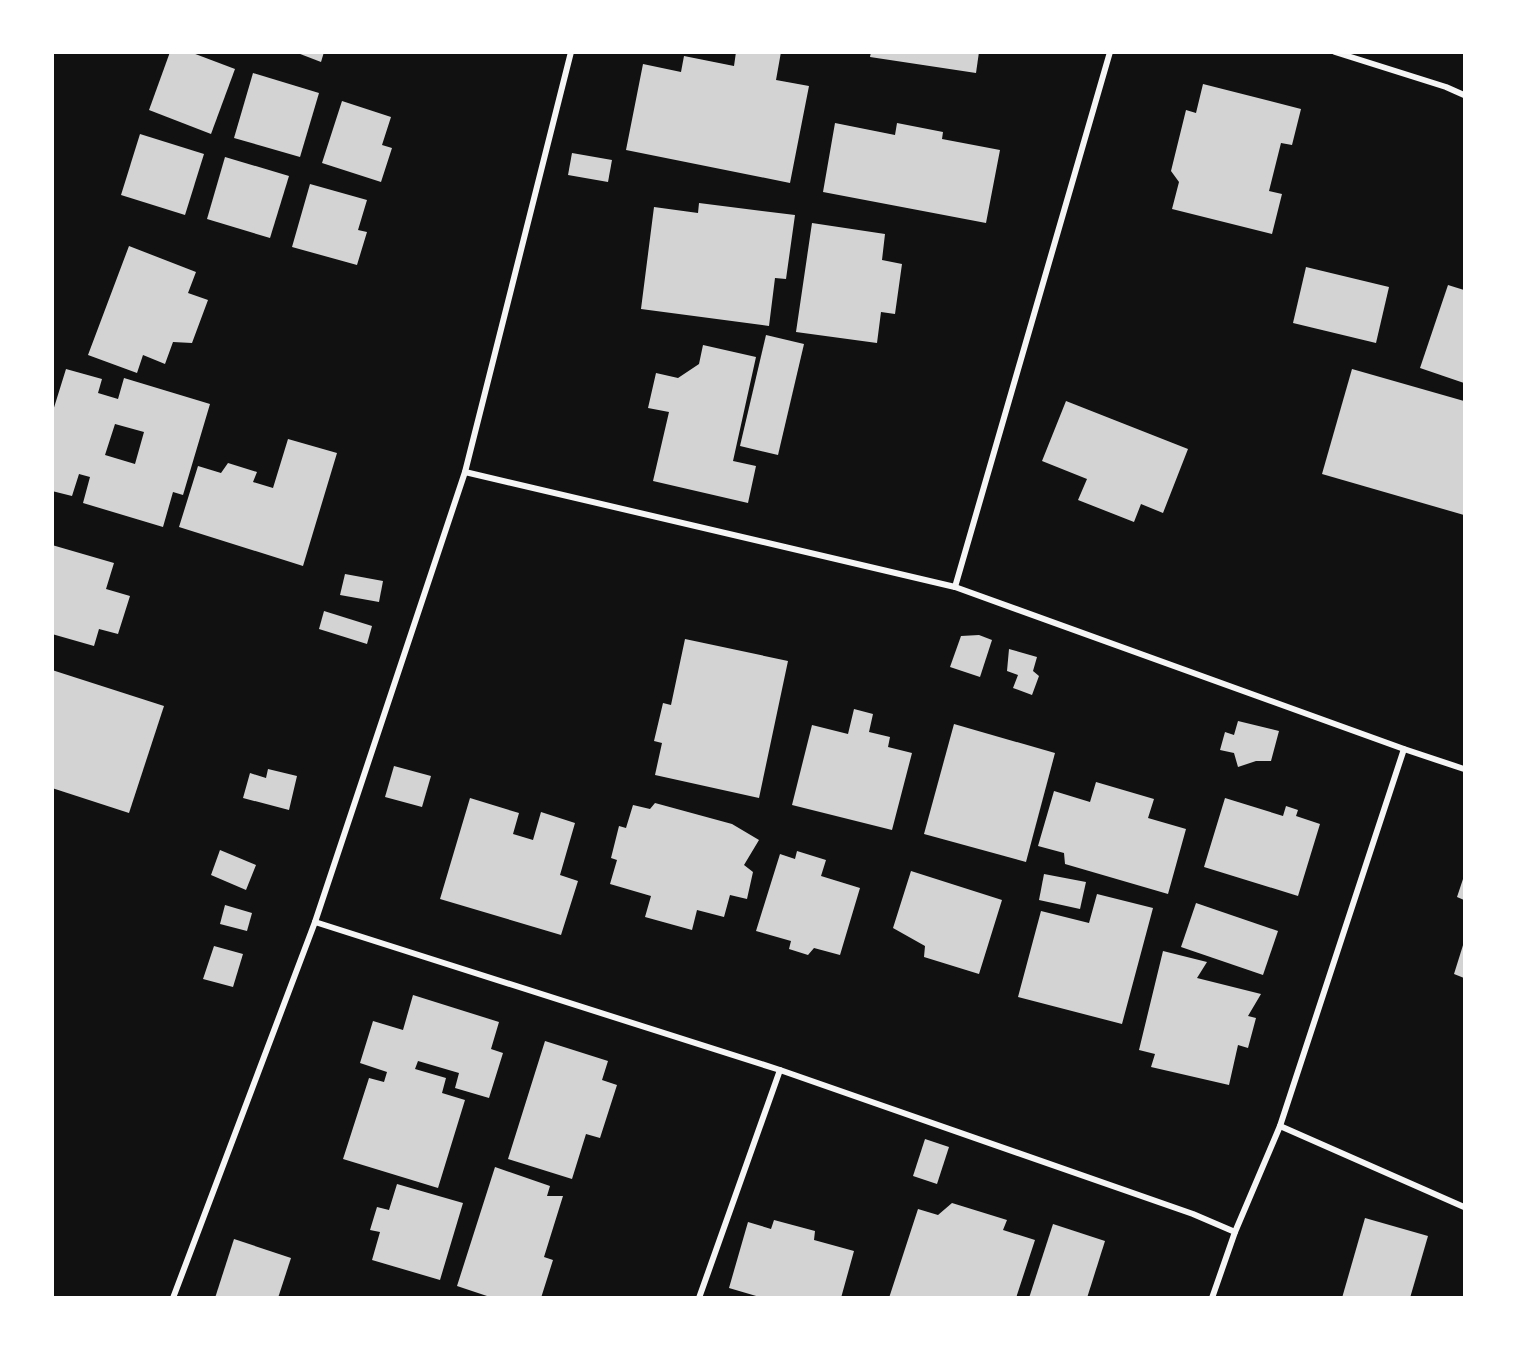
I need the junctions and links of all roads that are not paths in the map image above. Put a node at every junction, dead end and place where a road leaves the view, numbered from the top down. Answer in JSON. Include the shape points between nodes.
{"nodes":[{"id":1,"x":571,"y":52,"type":"edge"},
{"id":2,"x":1110,"y":52,"type":"edge"},
{"id":3,"x":1335,"y":52,"type":"edge"},
{"id":4,"x":1464,"y":95,"type":"edge"},
{"id":5,"x":465,"y":472,"type":"junction"},
{"id":6,"x":955,"y":587,"type":"junction"},
{"id":7,"x":1404,"y":749,"type":"junction"},
{"id":8,"x":1464,"y":769,"type":"edge"},
{"id":9,"x":315,"y":922,"type":"junction"},
{"id":10,"x":780,"y":1070,"type":"junction"},
{"id":11,"x":1280,"y":1126,"type":"junction"},
{"id":12,"x":1464,"y":1207,"type":"edge"},
{"id":13,"x":1235,"y":1232,"type":"junction"},
{"id":14,"x":173,"y":1298,"type":"edge"},
{"id":15,"x":699,"y":1298,"type":"edge"},
{"id":16,"x":1212,"y":1298,"type":"edge"}],
"edges":[{"from":1,"to":5,"type":"street"},
{"from":2,"to":6,"type":"street"},
{"from":3,"to":4,"type":"street"},
{"from":5,"to":6,"type":"street"},
{"from":5,"to":9,"type":"street"},
{"from":6,"to":7,"type":"street"},
{"from":7,"to":8,"type":"street"},
{"from":7,"to":11,"type":"street"},
{"from":9,"to":10,"type":"street"},
{"from":9,"to":14,"type":"street"},
{"from":10,"to":13,"type":"street"},
{"from":10,"to":15,"type":"street"},
{"from":11,"to":12,"type":"street"},
{"from":11,"to":13,"type":"street"},
{"from":13,"to":16,"type":"street"}]}
